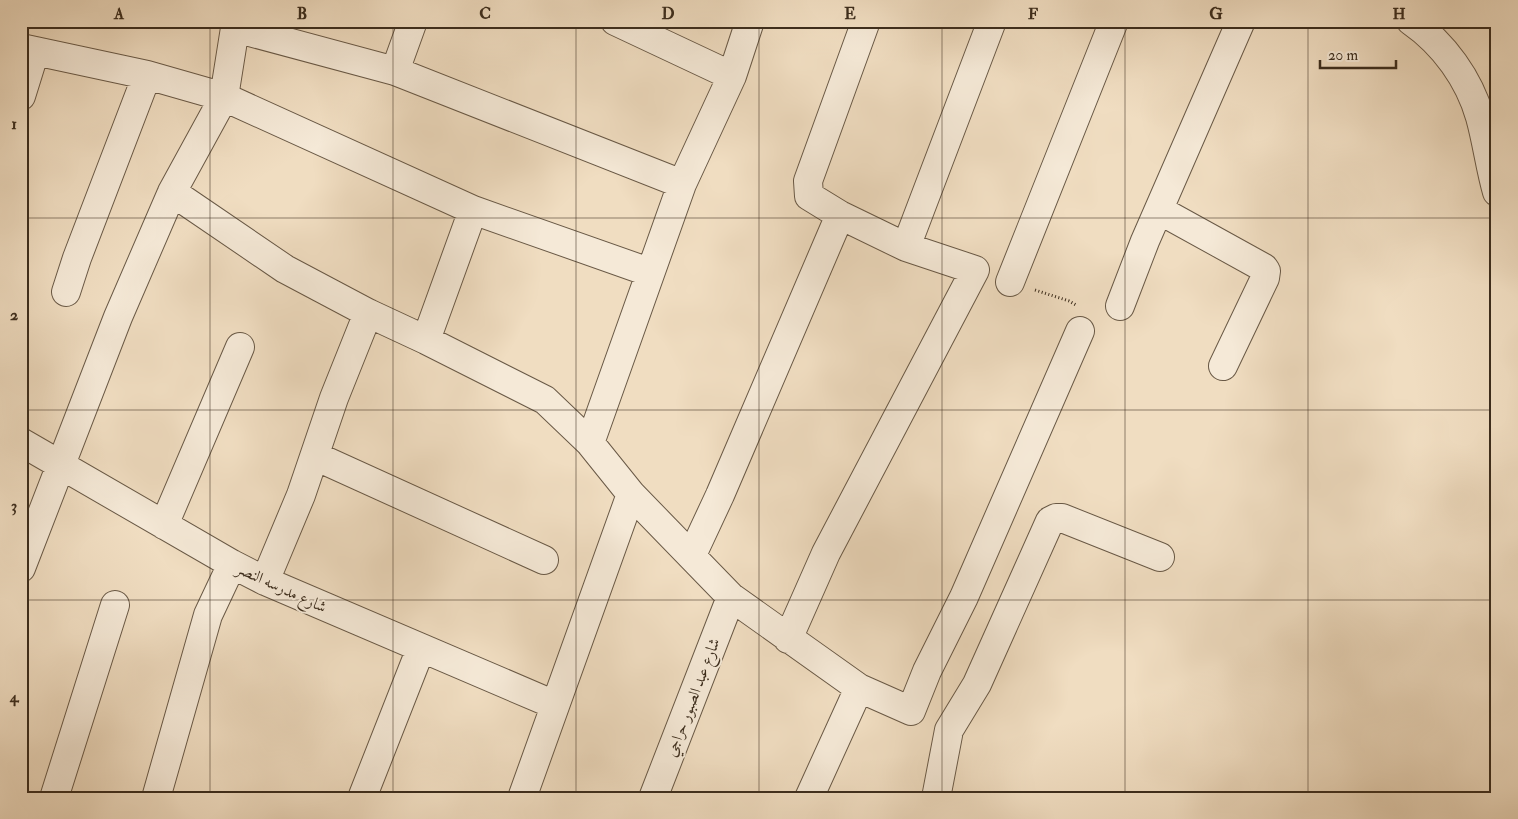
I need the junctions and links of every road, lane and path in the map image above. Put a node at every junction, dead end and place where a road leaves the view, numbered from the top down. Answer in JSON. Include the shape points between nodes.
{"nodes":[{"id":1,"x":413,"y":21,"type":"edge"},
{"id":2,"x":615,"y":21,"type":"edge"},
{"id":3,"x":750,"y":21,"type":"edge"},
{"id":4,"x":866,"y":21,"type":"edge"},
{"id":5,"x":992,"y":21,"type":"edge"},
{"id":6,"x":1114,"y":21,"type":"edge"},
{"id":7,"x":1240,"y":21,"type":"edge"},
{"id":8,"x":1412,"y":21,"type":"edge"},
{"id":9,"x":235,"y":24,"type":"edge"},
{"id":10,"x":28,"y":49,"type":"edge"},
{"id":11,"x":395,"y":71,"type":"junction"},
{"id":12,"x":147,"y":75,"type":"junction"},
{"id":13,"x":732,"y":76,"type":"junction"},
{"id":14,"x":21,"y":96,"type":"edge"},
{"id":15,"x":224,"y":97,"type":"junction"},
{"id":16,"x":682,"y":184,"type":"junction"},
{"id":17,"x":172,"y":192,"type":"junction"},
{"id":18,"x":1497,"y":192,"type":"edge"},
{"id":19,"x":473,"y":210,"type":"junction"},
{"id":20,"x":1159,"y":210,"type":"junction"},
{"id":21,"x":840,"y":216,"type":"junction"},
{"id":22,"x":906,"y":247,"type":"junction"},
{"id":23,"x":649,"y":272,"type":"junction"},
{"id":24,"x":1010,"y":282,"type":"joint"},
{"id":25,"x":66,"y":292,"type":"dead end"},
{"id":26,"x":1120,"y":306,"type":"dead end"},
{"id":27,"x":368,"y":313,"type":"junction"},
{"id":28,"x":1080,"y":331,"type":"joint"},
{"id":29,"x":426,"y":340,"type":"junction"},
{"id":30,"x":240,"y":347,"type":"dead end"},
{"id":31,"x":1223,"y":366,"type":"dead end"},
{"id":32,"x":21,"y":442,"type":"edge"},
{"id":33,"x":590,"y":443,"type":"junction"},
{"id":34,"x":314,"y":456,"type":"junction"},
{"id":35,"x":62,"y":466,"type":"junction"},
{"id":36,"x":631,"y":494,"type":"junction"},
{"id":37,"x":164,"y":525,"type":"junction"},
{"id":38,"x":692,"y":555,"type":"junction"},
{"id":39,"x":1160,"y":557,"type":"dead end"},
{"id":40,"x":544,"y":560,"type":"dead end"},
{"id":41,"x":232,"y":564,"type":"junction"},
{"id":42,"x":21,"y":568,"type":"edge"},
{"id":43,"x":265,"y":581,"type":"junction"},
{"id":44,"x":731,"y":597,"type":"junction"},
{"id":45,"x":115,"y":605,"type":"dead end"},
{"id":46,"x":788,"y":639,"type":"junction"},
{"id":47,"x":421,"y":648,"type":"junction"},
{"id":48,"x":859,"y":688,"type":"junction"},
{"id":49,"x":555,"y":705,"type":"junction"},
{"id":50,"x":911,"y":711,"type":"junction"},
{"id":51,"x":949,"y":730,"type":"junction"},
{"id":52,"x":54,"y":798,"type":"edge"},
{"id":53,"x":156,"y":798,"type":"edge"},
{"id":54,"x":362,"y":798,"type":"edge"},
{"id":55,"x":522,"y":798,"type":"edge"},
{"id":56,"x":653,"y":798,"type":"edge"},
{"id":57,"x":809,"y":798,"type":"edge"},
{"id":58,"x":936,"y":798,"type":"edge"}],
"edges":[{"from":1,"to":11,"type":"street"},
{"from":2,"to":13,"type":"street"},
{"from":3,"to":13,"type":"street"},
{"from":4,"to":21,"type":"street","via":[[808,182],[809,196]]},
{"from":5,"to":22,"type":"street"},
{"from":6,"to":24,"type":"street"},
{"from":7,"to":20,"type":"street"},
{"from":8,"to":18,"type":"street","via":[[1447,54],[1467,84],[1480,116]]},
{"from":9,"to":11,"type":"street"},
{"from":9,"to":15,"type":"street"},
{"from":10,"to":12,"type":"street"},
{"from":10,"to":14,"type":"street"},
{"from":11,"to":16,"type":"street"},
{"from":12,"to":15,"type":"street"},
{"from":12,"to":25,"type":"street"},
{"from":13,"to":16,"type":"street"},
{"from":15,"to":17,"type":"street"},
{"from":15,"to":19,"type":"street"},
{"from":16,"to":23,"type":"street"},
{"from":17,"to":27,"type":"street","via":[[285,269]]},
{"from":17,"to":35,"type":"street","via":[[118,317]]},
{"from":19,"to":23,"type":"street"},
{"from":19,"to":29,"type":"street"},
{"from":20,"to":26,"type":"street"},
{"from":20,"to":31,"type":"street","via":[[1266,271]]},
{"from":21,"to":22,"type":"street"},
{"from":21,"to":38,"type":"street"},
{"from":22,"to":46,"type":"street","via":[[975,270],[826,553]]},
{"from":23,"to":33,"type":"street"},
{"from":24,"to":28,"type":"path","via":[[1079,307],[1082,318]]},
{"from":27,"to":29,"type":"street"},
{"from":27,"to":34,"type":"street"},
{"from":28,"to":50,"type":"street","via":[[964,598]]},
{"from":29,"to":33,"type":"street","via":[[545,400]]},
{"from":30,"to":37,"type":"street"},
{"from":32,"to":35,"type":"street","name":"شارع مدرسه النصر"},
{"from":33,"to":36,"type":"street"},
{"from":34,"to":40,"type":"street"},
{"from":34,"to":43,"type":"street"},
{"from":35,"to":37,"type":"street","name":"شارع مدرسه النصر"},
{"from":35,"to":42,"type":"street"},
{"from":36,"to":38,"type":"street"},
{"from":36,"to":49,"type":"street"},
{"from":37,"to":41,"type":"street","name":"شارع مدرسه النصر"},
{"from":38,"to":44,"type":"street"},
{"from":39,"to":51,"type":"street","via":[[1062,518],[1050,521],[977,684]]},
{"from":41,"to":43,"type":"street","name":"شارع مدرسه النصر"},
{"from":41,"to":53,"type":"street","via":[[208,615]]},
{"from":43,"to":47,"type":"street","name":"شارع مدرسه النصر"},
{"from":44,"to":46,"type":"street"},
{"from":44,"to":56,"type":"street","name":"شارع عبد الصبور حراجي"},
{"from":45,"to":52,"type":"street"},
{"from":46,"to":48,"type":"street"},
{"from":47,"to":49,"type":"street","name":"شارع مدرسه النصر"},
{"from":47,"to":54,"type":"street"},
{"from":48,"to":50,"type":"street"},
{"from":48,"to":57,"type":"street"},
{"from":49,"to":55,"type":"street"},
{"from":50,"to":51,"type":"street"},
{"from":51,"to":58,"type":"street"}]}
